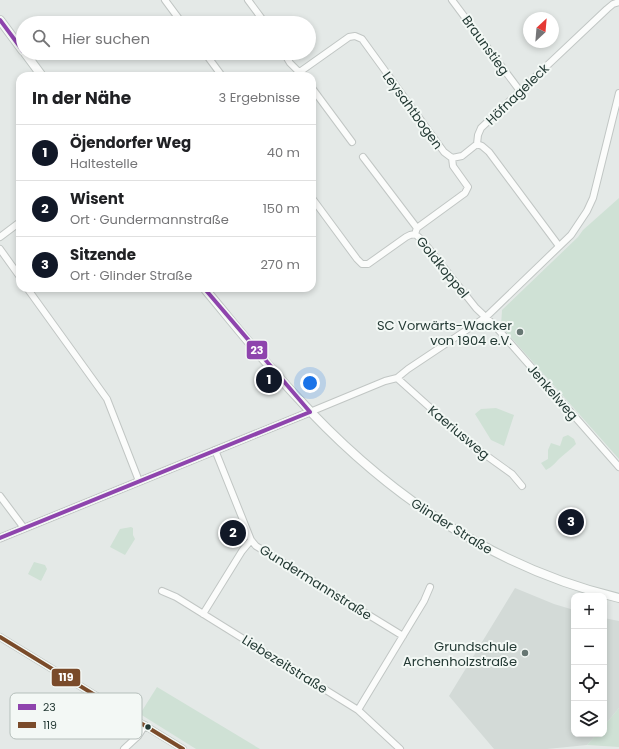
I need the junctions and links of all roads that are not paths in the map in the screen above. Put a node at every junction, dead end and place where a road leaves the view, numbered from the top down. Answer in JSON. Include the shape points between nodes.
{"nodes":[{"id":1,"x":165,"y":0,"type":"edge"},
{"id":2,"x":248,"y":0,"type":"edge"},
{"id":3,"x":452,"y":0,"type":"edge"},
{"id":4,"x":619,"y":2,"type":"edge"},
{"id":5,"x":177,"y":16,"type":"edge"},
{"id":6,"x":260,"y":16,"type":"edge"},
{"id":7,"x":0,"y":20,"type":"edge"},
{"id":8,"x":16,"y":41,"type":"edge"},
{"id":9,"x":30,"y":60,"type":"edge"},
{"id":10,"x":210,"y":60,"type":"edge"},
{"id":11,"x":288,"y":60,"type":"edge"},
{"id":12,"x":39,"y":72,"type":"edge"},
{"id":13,"x":219,"y":72,"type":"edge"},
{"id":14,"x":296,"y":72,"type":"edge"},
{"id":15,"x":302,"y":72,"type":"edge"},
{"id":16,"x":520,"y":91,"type":"junction"},
{"id":17,"x":316,"y":93,"type":"edge"},
{"id":18,"x":619,"y":93,"type":"edge"},
{"id":19,"x":352,"y":142,"type":"dead end"},
{"id":20,"x":477,"y":144,"type":"junction"},
{"id":21,"x":363,"y":157,"type":"dead end"},
{"id":22,"x":452,"y":158,"type":"junction"},
{"id":23,"x":316,"y":203,"type":"edge"},
{"id":24,"x":16,"y":225,"type":"edge"},
{"id":25,"x":416,"y":231,"type":"junction"},
{"id":26,"x":0,"y":236,"type":"edge"},
{"id":27,"x":559,"y":246,"type":"junction"},
{"id":28,"x":0,"y":249,"type":"edge"},
{"id":29,"x":16,"y":272,"type":"edge"},
{"id":30,"x":31,"y":292,"type":"edge"},
{"id":31,"x":207,"y":292,"type":"edge"},
{"id":32,"x":486,"y":317,"type":"junction"},
{"id":33,"x":398,"y":378,"type":"junction"},
{"id":34,"x":310,"y":412,"type":"junction"},
{"id":35,"x":215,"y":450,"type":"junction"},
{"id":36,"x":619,"y":467,"type":"edge"},
{"id":37,"x":139,"y":481,"type":"junction"},
{"id":38,"x":522,"y":486,"type":"dead end"},
{"id":39,"x":0,"y":496,"type":"edge"},
{"id":40,"x":24,"y":528,"type":"junction"},
{"id":41,"x":0,"y":538,"type":"edge"},
{"id":42,"x":251,"y":540,"type":"junction"},
{"id":43,"x":430,"y":586,"type":"dead end"},
{"id":44,"x":162,"y":591,"type":"dead end"},
{"id":45,"x":619,"y":598,"type":"edge"},
{"id":46,"x":203,"y":614,"type":"junction"},
{"id":47,"x":402,"y":636,"type":"junction"},
{"id":48,"x":0,"y":638,"type":"edge"},
{"id":49,"x":92,"y":693,"type":"edge"},
{"id":50,"x":358,"y":710,"type":"junction"},
{"id":51,"x":142,"y":723,"type":"edge"},
{"id":52,"x":145,"y":725,"type":"junction"},
{"id":53,"x":142,"y":730,"type":"edge"},
{"id":54,"x":135,"y":739,"type":"edge"},
{"id":55,"x":124,"y":749,"type":"edge"},
{"id":56,"x":183,"y":749,"type":"edge"},
{"id":57,"x":400,"y":749,"type":"edge"}],
"edges":[{"from":1,"to":5,"type":"street"},
{"from":2,"to":6,"type":"street"},
{"from":3,"to":16,"type":"street","name":"Braunstieg"},
{"from":4,"to":16,"type":"street","name":"Höfnageleck","via":[[607,9]]},
{"from":7,"to":8,"type":"main road"},
{"from":9,"to":12,"type":"main road"},
{"from":10,"to":13,"type":"street"},
{"from":11,"to":14,"type":"street"},
{"from":15,"to":22,"type":"street","name":"Leysahtbogen","via":[[349,37],[362,39],[444,152]]},
{"from":16,"to":20,"type":"street","name":"Höfnageleck","via":[[482,128]]},
{"from":17,"to":19,"type":"street"},
{"from":18,"to":27,"type":"street","via":[[593,198],[579,224]]},
{"from":20,"to":22,"type":"street","via":[[462,156]]},
{"from":20,"to":27,"type":"street","via":[[489,152]]},
{"from":21,"to":25,"type":"street","name":"Goldkoppel"},
{"from":22,"to":25,"type":"street","name":"Leysahtbogen","via":[[453,166],[466,182],[467,190]]},
{"from":23,"to":25,"type":"street","via":[[362,264],[368,264]]},
{"from":24,"to":26,"type":"street"},
{"from":25,"to":32,"type":"street","name":"Goldkoppel","via":[[476,308]]},
{"from":27,"to":32,"type":"street"},
{"from":28,"to":29,"type":"street"},
{"from":30,"to":37,"type":"street","via":[[107,399]]},
{"from":31,"to":34,"type":"main road","name":"Glinder Straße"},
{"from":32,"to":33,"type":"street","via":[[408,368]]},
{"from":32,"to":36,"type":"street","name":"Jenkelweg"},
{"from":33,"to":34,"type":"street"},
{"from":33,"to":38,"type":"street","name":"Kaeriusweg","via":[[473,446],[512,474]]},
{"from":34,"to":35,"type":"street"},
{"from":34,"to":45,"type":"main road","name":"Glinder Straße","via":[[388,484],[411,502],[478,544],[546,576]]},
{"from":35,"to":37,"type":"street"},
{"from":35,"to":42,"type":"street","name":"Gundermannstraße"},
{"from":37,"to":40,"type":"street"},
{"from":39,"to":40,"type":"street"},
{"from":40,"to":41,"type":"street"},
{"from":42,"to":46,"type":"street"},
{"from":42,"to":47,"type":"street","name":"Gundermannstraße","via":[[268,554]]},
{"from":43,"to":47,"type":"street","via":[[424,601]]},
{"from":44,"to":46,"type":"street","name":"Liebezeitstraße"},
{"from":46,"to":50,"type":"street","name":"Liebezeitstraße"},
{"from":47,"to":50,"type":"street"},
{"from":48,"to":49,"type":"street"},
{"from":50,"to":57,"type":"street","name":"Liebezeitstraße"},
{"from":51,"to":52,"type":"street"},
{"from":52,"to":53,"type":"street"},
{"from":52,"to":56,"type":"street"},
{"from":54,"to":55,"type":"street"}]}
